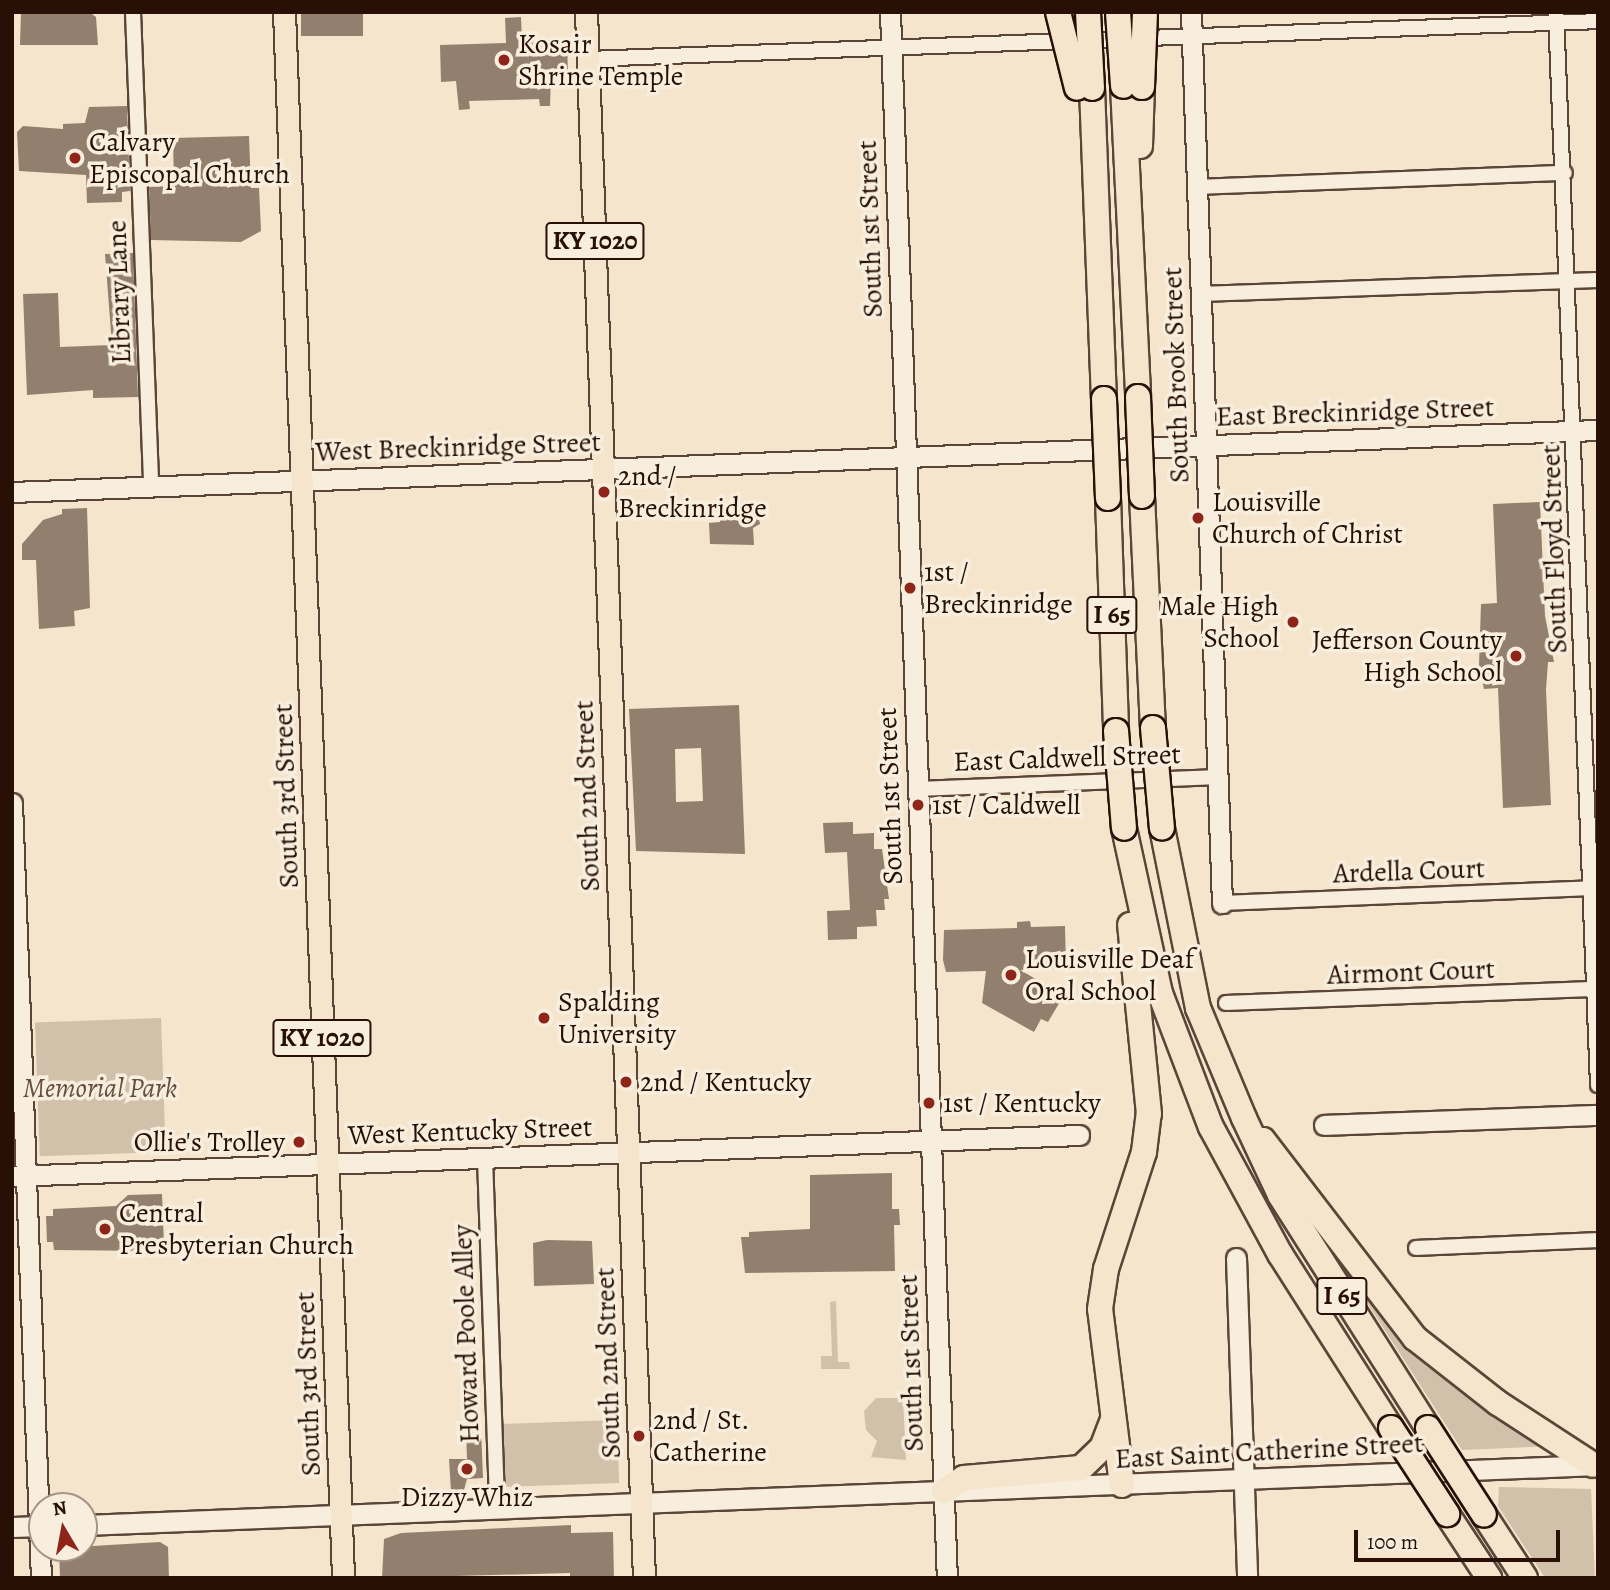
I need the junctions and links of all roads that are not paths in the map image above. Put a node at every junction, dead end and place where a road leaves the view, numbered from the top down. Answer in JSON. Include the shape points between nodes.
{"nodes":[{"id":1,"x":133,"y":12,"type":"edge"},
{"id":2,"x":284,"y":12,"type":"edge"},
{"id":3,"x":586,"y":12,"type":"edge"},
{"id":4,"x":890,"y":12,"type":"edge"},
{"id":5,"x":1058,"y":12,"type":"edge"},
{"id":6,"x":1088,"y":12,"type":"edge"},
{"id":7,"x":1118,"y":12,"type":"edge"},
{"id":8,"x":1145,"y":12,"type":"edge"},
{"id":9,"x":1191,"y":12,"type":"edge"},
{"id":10,"x":1556,"y":17,"type":"edge"},
{"id":11,"x":1598,"y":21,"type":"edge"},
{"id":12,"x":1192,"y":38,"type":"junction"},
{"id":13,"x":891,"y":45,"type":"junction"},
{"id":14,"x":588,"y":59,"type":"junction"},
{"id":15,"x":1132,"y":86,"type":"junction"},
{"id":16,"x":1084,"y":88,"type":"junction"},
{"id":17,"x":1565,"y":173,"type":"junction"},
{"id":18,"x":1196,"y":187,"type":"junction"},
{"id":19,"x":1598,"y":280,"type":"edge"},
{"id":20,"x":1569,"y":281,"type":"junction"},
{"id":21,"x":1200,"y":294,"type":"junction"},
{"id":22,"x":1598,"y":430,"type":"edge"},
{"id":23,"x":1574,"y":431,"type":"junction"},
{"id":24,"x":1206,"y":446,"type":"junction"},
{"id":25,"x":905,"y":457,"type":"junction"},
{"id":26,"x":603,"y":469,"type":"junction"},
{"id":27,"x":302,"y":481,"type":"junction"},
{"id":28,"x":151,"y":486,"type":"junction"},
{"id":29,"x":12,"y":492,"type":"edge"},
{"id":30,"x":1592,"y":763,"type":"edge"},
{"id":31,"x":1219,"y":777,"type":"junction"},
{"id":32,"x":918,"y":789,"type":"junction"},
{"id":33,"x":12,"y":803,"type":"edge"},
{"id":34,"x":1594,"y":888,"type":"edge"},
{"id":35,"x":1222,"y":903,"type":"joint"},
{"id":36,"x":1147,"y":981,"type":"junction"},
{"id":37,"x":1596,"y":989,"type":"edge"},
{"id":38,"x":1226,"y":1003,"type":"dead end"},
{"id":39,"x":16,"y":1027,"type":"edge"},
{"id":40,"x":1598,"y":1084,"type":"edge"},
{"id":41,"x":1598,"y":1115,"type":"edge"},
{"id":42,"x":1324,"y":1125,"type":"dead end"},
{"id":43,"x":1079,"y":1135,"type":"dead end"},
{"id":44,"x":931,"y":1141,"type":"junction"},
{"id":45,"x":629,"y":1153,"type":"junction"},
{"id":46,"x":1269,"y":1156,"type":"junction"},
{"id":47,"x":485,"y":1158,"type":"junction"},
{"id":48,"x":328,"y":1164,"type":"junction"},
{"id":49,"x":19,"y":1176,"type":"edge"},
{"id":50,"x":1598,"y":1240,"type":"edge"},
{"id":51,"x":1416,"y":1248,"type":"dead end"},
{"id":52,"x":1236,"y":1258,"type":"dead end"},
{"id":53,"x":1113,"y":1419,"type":"junction"},
{"id":54,"x":1595,"y":1465,"type":"edge"},
{"id":55,"x":1243,"y":1478,"type":"junction"},
{"id":56,"x":1122,"y":1485,"type":"junction"},
{"id":57,"x":944,"y":1491,"type":"junction"},
{"id":58,"x":38,"y":1492,"type":"edge"},
{"id":59,"x":641,"y":1503,"type":"junction"},
{"id":60,"x":497,"y":1509,"type":"junction"},
{"id":61,"x":341,"y":1514,"type":"junction"},
{"id":62,"x":98,"y":1524,"type":"edge"},
{"id":63,"x":343,"y":1578,"type":"edge"},
{"id":64,"x":644,"y":1578,"type":"edge"},
{"id":65,"x":947,"y":1578,"type":"edge"},
{"id":66,"x":1247,"y":1578,"type":"edge"},
{"id":67,"x":1489,"y":1578,"type":"edge"},
{"id":68,"x":1525,"y":1578,"type":"edge"}],
"edges":[{"from":1,"to":28,"type":"street","name":"Library Lane"},
{"from":2,"to":27,"type":"main road","name":"South 3rd Street","number":"KY 1020"},
{"from":3,"to":14,"type":"main road","name":"South 2nd Street","number":"KY 1020"},
{"from":4,"to":13,"type":"street","name":"South 1st Street"},
{"from":5,"to":16,"type":"highway","bridge":true},
{"from":6,"to":16,"type":"highway","number":"I 65","bridge":true},
{"from":7,"to":15,"type":"highway","number":"I 65","bridge":true},
{"from":8,"to":15,"type":"highway","bridge":true},
{"from":9,"to":12,"type":"street","name":"South Brook Street"},
{"from":10,"to":11,"type":"street"},
{"from":10,"to":12,"type":"street"},
{"from":10,"to":17,"type":"street","name":"South Floyd Street"},
{"from":12,"to":13,"type":"street"},
{"from":12,"to":18,"type":"street","name":"South Brook Street"},
{"from":13,"to":14,"type":"street"},
{"from":13,"to":25,"type":"street","name":"South 1st Street"},
{"from":14,"to":26,"type":"main road","name":"South 2nd Street","number":"KY 1020"},
{"from":15,"to":46,"type":"highway","number":"I 65","bridge":true,"via":[[1133,308],[1162,828],[1187,970],[1244,1118]]},
{"from":16,"to":36,"type":"highway","number":"I 65","bridge":true,"via":[[1096,193],[1116,731],[1125,839]]},
{"from":17,"to":18,"type":"street"},
{"from":17,"to":20,"type":"street","name":"South Floyd Street"},
{"from":18,"to":21,"type":"street","name":"South Brook Street"},
{"from":19,"to":20,"type":"street"},
{"from":20,"to":21,"type":"street"},
{"from":20,"to":23,"type":"street","name":"South Floyd Street"},
{"from":21,"to":24,"type":"street","name":"South Brook Street"},
{"from":22,"to":23,"type":"street","name":"East Breckinridge Street"},
{"from":23,"to":24,"type":"street","name":"East Breckinridge Street"},
{"from":23,"to":30,"type":"street","name":"South Floyd Street"},
{"from":24,"to":25,"type":"street","name":"East Breckinridge Street"},
{"from":24,"to":31,"type":"street","name":"South Brook Street"},
{"from":25,"to":26,"type":"street","name":"West Breckinridge Street"},
{"from":25,"to":32,"type":"street","name":"South 1st Street"},
{"from":26,"to":27,"type":"street","name":"West Breckinridge Street"},
{"from":26,"to":45,"type":"main road","name":"South 2nd Street","number":"KY 1020"},
{"from":27,"to":28,"type":"street","name":"West Breckinridge Street"},
{"from":27,"to":48,"type":"main road","name":"South 3rd Street","number":"KY 1020"},
{"from":28,"to":29,"type":"street","name":"West Breckinridge Street"},
{"from":30,"to":34,"type":"street","name":"South Floyd Street"},
{"from":31,"to":32,"type":"street","name":"East Caldwell Street"},
{"from":31,"to":35,"type":"street","name":"South Brook Street"},
{"from":32,"to":44,"type":"street","name":"South 1st Street"},
{"from":33,"to":39,"type":"street"},
{"from":34,"to":35,"type":"street","name":"Ardella Court"},
{"from":34,"to":37,"type":"street","name":"South Floyd Street"},
{"from":36,"to":53,"type":"highway","via":[[1149,1125],[1111,1253],[1100,1314]]},
{"from":36,"to":67,"type":"highway","number":"I 65","bridge":true,"via":[[1253,1208]]},
{"from":37,"to":38,"type":"street","name":"Airmont Court"},
{"from":37,"to":40,"type":"street","name":"South Floyd Street"},
{"from":39,"to":49,"type":"street"},
{"from":41,"to":42,"type":"street"},
{"from":43,"to":44,"type":"street","name":"West Kentucky Street"},
{"from":44,"to":45,"type":"street","name":"West Kentucky Street"},
{"from":44,"to":57,"type":"street","name":"South 1st Street"},
{"from":45,"to":47,"type":"street","name":"West Kentucky Street"},
{"from":45,"to":59,"type":"main road","name":"South 2nd Street","number":"KY 1020"},
{"from":46,"to":54,"type":"highway","via":[[1415,1338],[1498,1403]]},
{"from":46,"to":68,"type":"highway","number":"I 65","bridge":true,"via":[[1326,1271]]},
{"from":47,"to":48,"type":"street","name":"West Kentucky Street"},
{"from":47,"to":60,"type":"street","name":"Howard Poole Alley"},
{"from":48,"to":49,"type":"street","name":"West Kentucky Street"},
{"from":48,"to":61,"type":"main road","name":"South 3rd Street","number":"KY 1020"},
{"from":49,"to":58,"type":"street"},
{"from":50,"to":51,"type":"street"},
{"from":52,"to":55,"type":"street"},
{"from":53,"to":56,"type":"highway"},
{"from":53,"to":57,"type":"highway","via":[[1102,1448],[1081,1468],[964,1478]]},
{"from":54,"to":55,"type":"street","name":"East Saint Catherine Street"},
{"from":55,"to":56,"type":"street","name":"East Saint Catherine Street"},
{"from":55,"to":66,"type":"street"},
{"from":56,"to":57,"type":"street","name":"East Saint Catherine Street"},
{"from":57,"to":59,"type":"street","name":"East Saint Catherine Street"},
{"from":57,"to":65,"type":"street","name":"South 1st Street"},
{"from":59,"to":60,"type":"street","name":"East Saint Catherine Street"},
{"from":59,"to":64,"type":"main road","name":"South 2nd Street","number":"KY 1020"},
{"from":60,"to":61,"type":"street","name":"East Saint Catherine Street"},
{"from":61,"to":62,"type":"street","name":"East Saint Catherine Street"},
{"from":61,"to":63,"type":"main road","name":"South 3rd Street","number":"KY 1020"}]}
